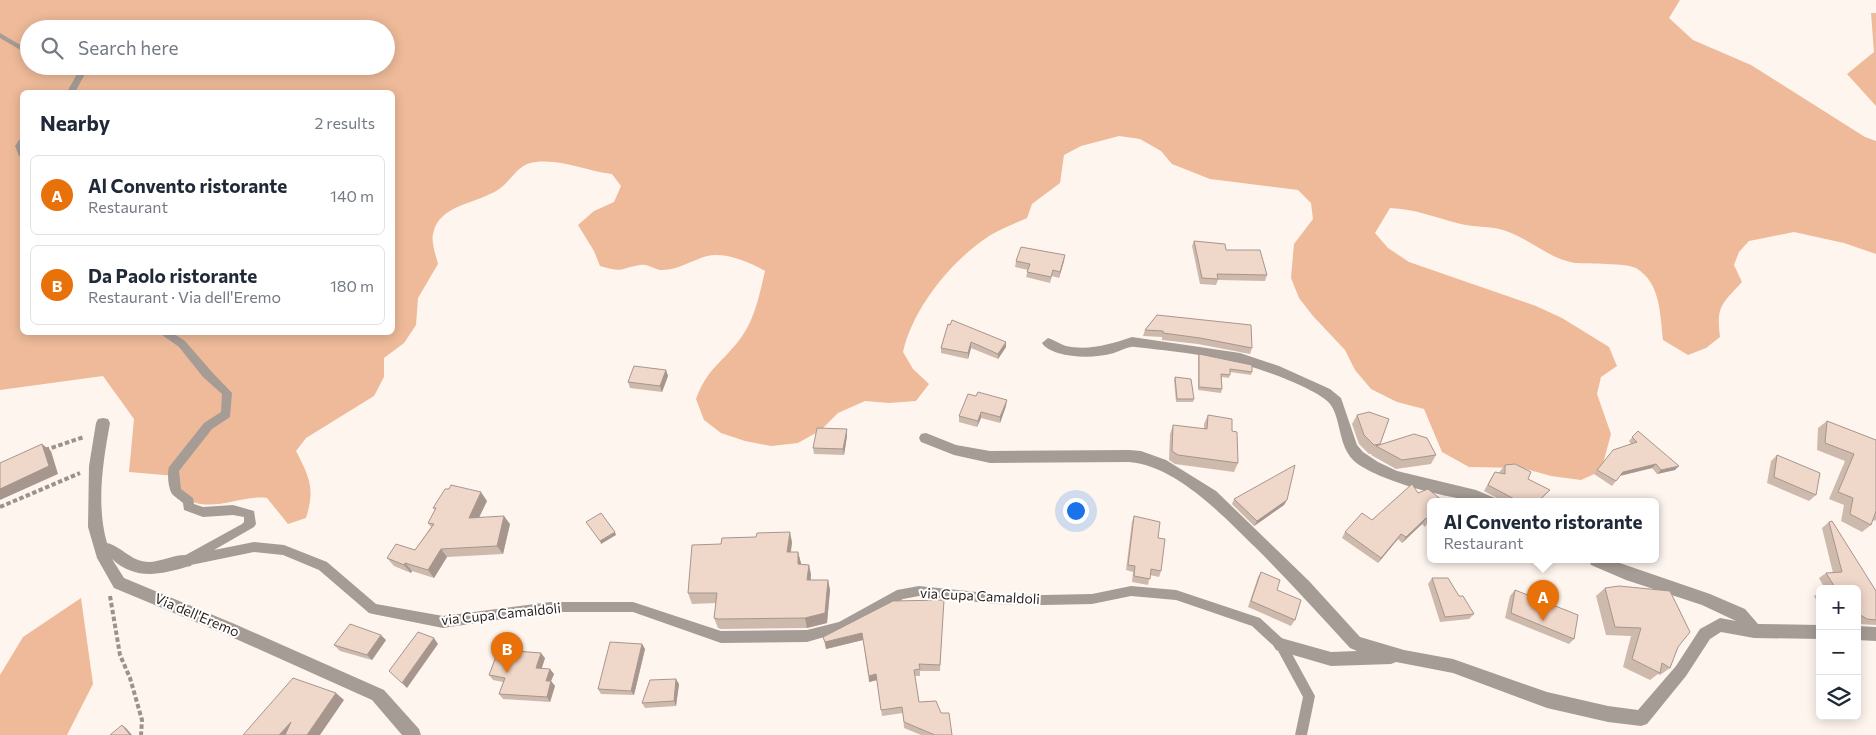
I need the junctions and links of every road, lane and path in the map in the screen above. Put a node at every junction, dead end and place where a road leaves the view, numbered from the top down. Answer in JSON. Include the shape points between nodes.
{"nodes":[{"id":1,"x":0,"y":35,"type":"edge"},
{"id":2,"x":20,"y":47,"type":"edge"},
{"id":3,"x":80,"y":75,"type":"edge"},
{"id":4,"x":72,"y":90,"type":"edge"},
{"id":5,"x":167,"y":335,"type":"edge"},
{"id":6,"x":1048,"y":343,"type":"dead end"},
{"id":7,"x":102,"y":427,"type":"joint"},
{"id":8,"x":926,"y":438,"type":"dead end"},
{"id":9,"x":38,"y":452,"type":"edge"},
{"id":10,"x":96,"y":466,"type":"junction"},
{"id":11,"x":1478,"y":498,"type":"edge"},
{"id":12,"x":0,"y":507,"type":"edge"},
{"id":13,"x":102,"y":548,"type":"junction"},
{"id":14,"x":186,"y":561,"type":"junction"},
{"id":15,"x":1604,"y":563,"type":"edge"},
{"id":16,"x":119,"y":583,"type":"junction"},
{"id":17,"x":1754,"y":631,"type":"junction"},
{"id":18,"x":1816,"y":632,"type":"edge"},
{"id":19,"x":1861,"y":633,"type":"edge"},
{"id":20,"x":1876,"y":634,"type":"edge"},
{"id":21,"x":1281,"y":645,"type":"junction"},
{"id":22,"x":1404,"y":657,"type":"junction"},
{"id":23,"x":141,"y":735,"type":"edge"},
{"id":24,"x":413,"y":735,"type":"edge"},
{"id":25,"x":1301,"y":735,"type":"edge"}],
"edges":[{"from":1,"to":2,"type":"lane"},
{"from":3,"to":4,"type":"lane"},
{"from":5,"to":14,"type":"lane","via":[[182,344],[227,394],[226,414],[208,426],[173,470],[176,491],[189,501],[188,507],[196,512],[233,510],[250,514],[252,518],[246,527]]},
{"from":6,"to":11,"type":"street","via":[[1059,350],[1085,353],[1115,349],[1132,342],[1254,361],[1325,393],[1336,402],[1351,447],[1373,466],[1395,476]]},
{"from":7,"to":9,"type":"path"},
{"from":7,"to":10,"type":"street"},
{"from":8,"to":22,"type":"street","via":[[954,450],[990,457],[1130,456],[1161,464],[1211,495],[1304,586],[1355,643]]},
{"from":10,"to":12,"type":"path"},
{"from":10,"to":13,"type":"street","via":[[94,527]]},
{"from":13,"to":14,"type":"street","name":"via Cupa Camaldoli","via":[[114,550],[121,559],[150,570]]},
{"from":13,"to":16,"type":"street","via":[[109,569]]},
{"from":14,"to":21,"type":"lane","name":"via Cupa Camaldoli","via":[[254,547],[284,550],[323,566],[373,609],[443,622],[550,607],[633,607],[721,636],[807,636],[841,627],[901,594],[919,591],[1044,600],[1092,599],[1131,591],[1176,595],[1256,622]]},
{"from":15,"to":17,"type":"street","via":[[1732,610],[1740,614]]},
{"from":16,"to":23,"type":"path","via":[[110,597],[120,656],[142,720]]},
{"from":16,"to":24,"type":"street","name":"Via dell'Eremo","via":[[378,695]]},
{"from":17,"to":18,"type":"street"},
{"from":17,"to":22,"type":"street","via":[[1720,625],[1706,634],[1681,671],[1641,718],[1547,700],[1453,666]]},
{"from":19,"to":20,"type":"street"},
{"from":21,"to":22,"type":"street","via":[[1331,658]]},
{"from":21,"to":25,"type":"lane","name":"via Cupa Camaldoli","via":[[1310,696]]}]}
